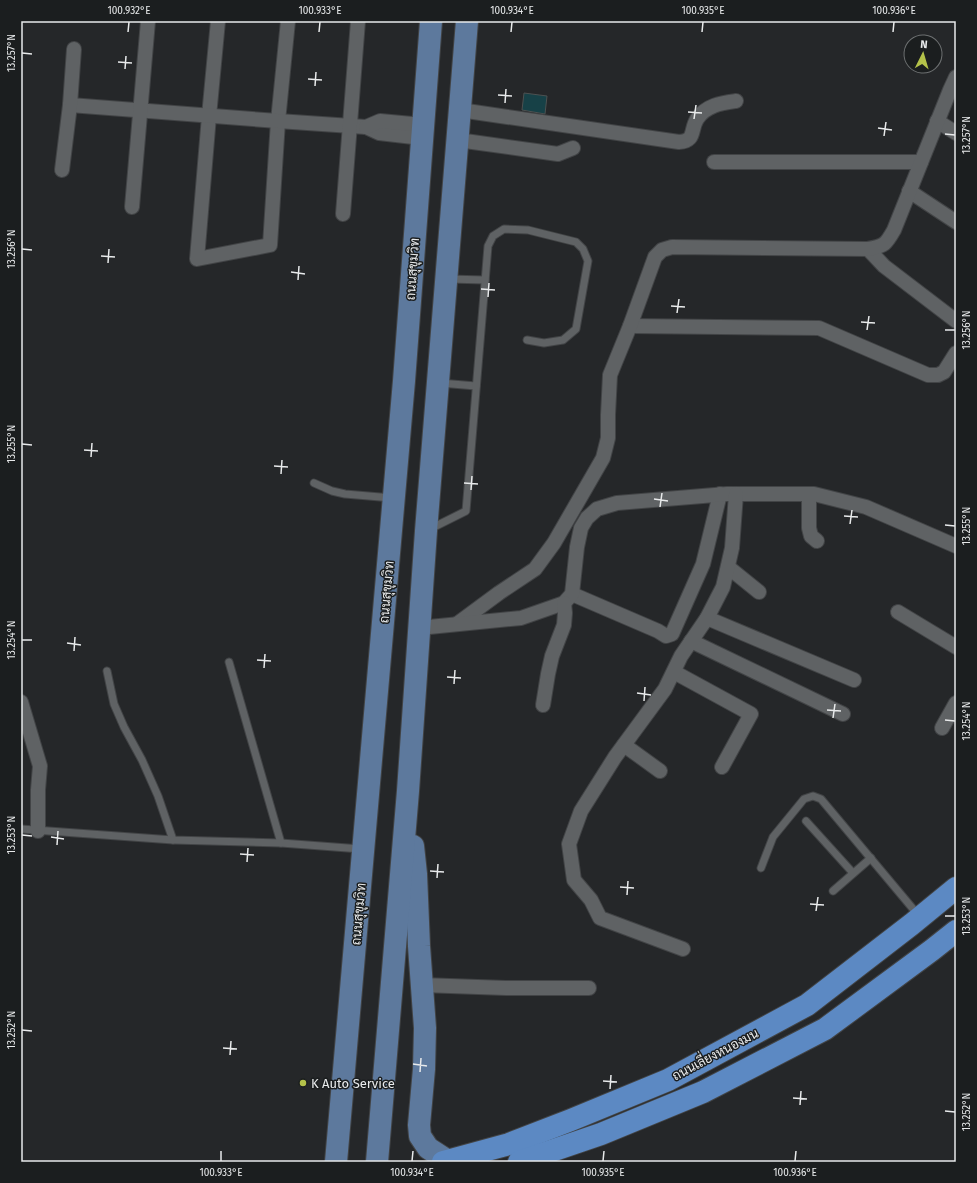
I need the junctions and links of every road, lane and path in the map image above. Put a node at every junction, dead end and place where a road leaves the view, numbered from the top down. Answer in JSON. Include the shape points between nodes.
{"nodes":[{"id":1,"x":148,"y":21,"type":"edge"},
{"id":2,"x":218,"y":21,"type":"edge"},
{"id":3,"x":288,"y":21,"type":"edge"},
{"id":4,"x":358,"y":21,"type":"edge"},
{"id":5,"x":431,"y":21,"type":"edge"},
{"id":6,"x":467,"y":21,"type":"edge"},
{"id":7,"x":74,"y":49,"type":"dead end"},
{"id":8,"x":956,"y":77,"type":"edge"},
{"id":9,"x":736,"y":101,"type":"dead end"},
{"id":10,"x":70,"y":104,"type":"junction"},
{"id":11,"x":140,"y":110,"type":"junction"},
{"id":12,"x":460,"y":110,"type":"junction"},
{"id":13,"x":209,"y":116,"type":"junction"},
{"id":14,"x":278,"y":121,"type":"junction"},
{"id":15,"x":937,"y":121,"type":"junction"},
{"id":16,"x":350,"y":126,"type":"junction"},
{"id":17,"x":422,"y":131,"type":"junction"},
{"id":18,"x":956,"y":133,"type":"edge"},
{"id":19,"x":458,"y":140,"type":"junction"},
{"id":20,"x":572,"y":148,"type":"dead end"},
{"id":21,"x":714,"y":162,"type":"dead end"},
{"id":22,"x":921,"y":162,"type":"junction"},
{"id":23,"x":62,"y":170,"type":"dead end"},
{"id":24,"x":909,"y":191,"type":"junction"},
{"id":25,"x":132,"y":207,"type":"dead end"},
{"id":26,"x":343,"y":214,"type":"dead end"},
{"id":27,"x":956,"y":222,"type":"edge"},
{"id":28,"x":868,"y":249,"type":"junction"},
{"id":29,"x":446,"y":279,"type":"junction"},
{"id":30,"x":485,"y":280,"type":"junction"},
{"id":31,"x":956,"y":321,"type":"edge"},
{"id":32,"x":630,"y":326,"type":"junction"},
{"id":33,"x":527,"y":340,"type":"dead end"},
{"id":34,"x":956,"y":353,"type":"edge"},
{"id":35,"x":404,"y":381,"type":"junction"},
{"id":36,"x":438,"y":383,"type":"junction"},
{"id":37,"x":476,"y":386,"type":"junction"},
{"id":38,"x":314,"y":483,"type":"dead end"},
{"id":39,"x":720,"y":494,"type":"junction"},
{"id":40,"x":736,"y":494,"type":"junction"},
{"id":41,"x":809,"y":494,"type":"junction"},
{"id":42,"x":394,"y":498,"type":"junction"},
{"id":43,"x":426,"y":531,"type":"junction"},
{"id":44,"x":817,"y":542,"type":"dead end"},
{"id":45,"x":956,"y":546,"type":"edge"},
{"id":46,"x":728,"y":567,"type":"junction"},
{"id":47,"x":759,"y":592,"type":"dead end"},
{"id":48,"x":568,"y":598,"type":"junction"},
{"id":49,"x":898,"y":612,"type":"dead end"},
{"id":50,"x":707,"y":618,"type":"junction"},
{"id":51,"x":457,"y":624,"type":"junction"},
{"id":52,"x":419,"y":628,"type":"junction"},
{"id":53,"x":691,"y":641,"type":"junction"},
{"id":54,"x":956,"y":647,"type":"edge"},
{"id":55,"x":229,"y":662,"type":"dead end"},
{"id":56,"x":106,"y":671,"type":"dead end"},
{"id":57,"x":674,"y":672,"type":"junction"},
{"id":58,"x":854,"y":680,"type":"dead end"},
{"id":59,"x":21,"y":702,"type":"edge"},
{"id":60,"x":956,"y":703,"type":"edge"},
{"id":61,"x":543,"y":705,"type":"dead end"},
{"id":62,"x":843,"y":714,"type":"dead end"},
{"id":63,"x":942,"y":728,"type":"dead end"},
{"id":64,"x":624,"y":744,"type":"junction"},
{"id":65,"x":722,"y":767,"type":"dead end"},
{"id":66,"x":660,"y":771,"type":"dead end"},
{"id":67,"x":408,"y":791,"type":"junction"},
{"id":68,"x":806,"y":821,"type":"dead end"},
{"id":69,"x":21,"y":829,"type":"edge"},
{"id":70,"x":38,"y":831,"type":"junction"},
{"id":71,"x":173,"y":840,"type":"junction"},
{"id":72,"x":281,"y":843,"type":"junction"},
{"id":73,"x":364,"y":849,"type":"junction"},
{"id":74,"x":871,"y":858,"type":"junction"},
{"id":75,"x":761,"y":868,"type":"dead end"},
{"id":76,"x":852,"y":873,"type":"junction"},
{"id":77,"x":956,"y":888,"type":"edge"},
{"id":78,"x":833,"y":891,"type":"dead end"},
{"id":79,"x":920,"y":918,"type":"junction"},
{"id":80,"x":956,"y":931,"type":"edge"},
{"id":81,"x":683,"y":949,"type":"dead end"},
{"id":82,"x":422,"y":985,"type":"junction"},
{"id":83,"x":589,"y":988,"type":"dead end"},
{"id":84,"x":446,"y":1161,"type":"edge"},
{"id":85,"x":336,"y":1162,"type":"edge"},
{"id":86,"x":377,"y":1162,"type":"edge"},
{"id":87,"x":519,"y":1162,"type":"edge"}],
"edges":[{"from":1,"to":11,"type":"street"},
{"from":2,"to":13,"type":"street"},
{"from":3,"to":14,"type":"street"},
{"from":4,"to":16,"type":"street"},
{"from":5,"to":17,"type":"main road","name":"ถนนสุขุมวิท"},
{"from":6,"to":12,"type":"main road"},
{"from":7,"to":10,"type":"street"},
{"from":8,"to":15,"type":"street"},
{"from":9,"to":12,"type":"street","via":[[708,109],[697,119],[690,139],[680,142]]},
{"from":10,"to":11,"type":"street"},
{"from":10,"to":23,"type":"street"},
{"from":11,"to":13,"type":"street"},
{"from":11,"to":25,"type":"street"},
{"from":12,"to":19,"type":"main road"},
{"from":13,"to":14,"type":"street"},
{"from":13,"to":14,"type":"street","via":[[198,259],[270,246]]},
{"from":14,"to":16,"type":"street"},
{"from":15,"to":18,"type":"street"},
{"from":15,"to":22,"type":"street"},
{"from":16,"to":17,"type":"street","via":[[366,127],[379,133]]},
{"from":16,"to":26,"type":"street"},
{"from":17,"to":35,"type":"main road","name":"ถนนสุขุมวิท"},
{"from":19,"to":20,"type":"street","via":[[558,154]]},
{"from":19,"to":29,"type":"main road"},
{"from":21,"to":22,"type":"street"},
{"from":22,"to":24,"type":"street"},
{"from":24,"to":27,"type":"street"},
{"from":24,"to":28,"type":"street","via":[[888,241],[881,247]]},
{"from":28,"to":31,"type":"street","via":[[884,266]]},
{"from":28,"to":32,"type":"street","via":[[672,247],[662,250],[655,257]]},
{"from":29,"to":30,"type":"lane"},
{"from":29,"to":36,"type":"main road"},
{"from":30,"to":33,"type":"lane","via":[[488,246],[493,236],[504,229],[528,230],[576,242],[583,249],[588,261],[576,328],[563,340]]},
{"from":30,"to":37,"type":"lane"},
{"from":32,"to":34,"type":"street","via":[[819,328],[928,375],[944,372]]},
{"from":32,"to":51,"type":"street","via":[[610,375],[608,438],[603,458],[592,478],[554,543],[535,569]]},
{"from":35,"to":36,"type":"main road"},
{"from":35,"to":42,"type":"main road","name":"ถนนสุขุมวิท"},
{"from":36,"to":37,"type":"lane"},
{"from":36,"to":43,"type":"main road"},
{"from":37,"to":43,"type":"lane","via":[[466,511]]},
{"from":38,"to":42,"type":"lane","via":[[345,494]]},
{"from":39,"to":40,"type":"street"},
{"from":39,"to":48,"type":"street","via":[[617,503],[597,509],[581,528]]},
{"from":39,"to":48,"type":"street","via":[[703,564],[672,634],[666,636]]},
{"from":40,"to":41,"type":"street"},
{"from":40,"to":46,"type":"street"},
{"from":41,"to":44,"type":"street","via":[[809,528],[811,536]]},
{"from":41,"to":45,"type":"street","via":[[866,507]]},
{"from":42,"to":73,"type":"main road","name":"ถนนสุขุมวิท"},
{"from":43,"to":52,"type":"main road"},
{"from":46,"to":47,"type":"street"},
{"from":46,"to":50,"type":"street","via":[[723,587]]},
{"from":48,"to":51,"type":"street","via":[[521,618]]},
{"from":48,"to":61,"type":"street","via":[[564,625],[552,656]]},
{"from":49,"to":54,"type":"street"},
{"from":50,"to":53,"type":"street"},
{"from":50,"to":58,"type":"street"},
{"from":51,"to":52,"type":"street"},
{"from":52,"to":67,"type":"main road"},
{"from":53,"to":57,"type":"street"},
{"from":53,"to":62,"type":"street"},
{"from":55,"to":72,"type":"lane"},
{"from":56,"to":71,"type":"lane","via":[[114,704],[158,796]]},
{"from":57,"to":64,"type":"street","via":[[666,689]]},
{"from":57,"to":65,"type":"street","via":[[751,714]]},
{"from":59,"to":70,"type":"street","via":[[40,766]]},
{"from":60,"to":63,"type":"street"},
{"from":64,"to":66,"type":"street"},
{"from":64,"to":81,"type":"street","via":[[581,810],[569,844],[574,880],[591,900],[600,918]]},
{"from":67,"to":82,"type":"main road","via":[[416,874]]},
{"from":67,"to":86,"type":"main road"},
{"from":68,"to":76,"type":"lane"},
{"from":69,"to":70,"type":"lane"},
{"from":70,"to":71,"type":"lane"},
{"from":71,"to":72,"type":"lane"},
{"from":72,"to":73,"type":"lane"},
{"from":73,"to":85,"type":"main road","name":"ถนนสุขุมวิท"},
{"from":74,"to":75,"type":"lane","via":[[821,799],[813,796],[804,799],[773,837]]},
{"from":74,"to":76,"type":"lane"},
{"from":74,"to":79,"type":"lane"},
{"from":76,"to":78,"type":"lane"},
{"from":77,"to":79,"type":"highway","name":"ถนนเลี่ยงหนองมน"},
{"from":79,"to":84,"type":"highway","name":"ถนนเลี่ยงหนองมน","via":[[807,1005],[668,1080],[508,1144]]},
{"from":80,"to":87,"type":"highway","name":"ถนนเลี่ยงหนองมน","via":[[825,1029],[703,1092],[601,1134]]},
{"from":82,"to":83,"type":"street"},
{"from":82,"to":84,"type":"main road","via":[[425,1028],[420,1136],[428,1148]]}]}
